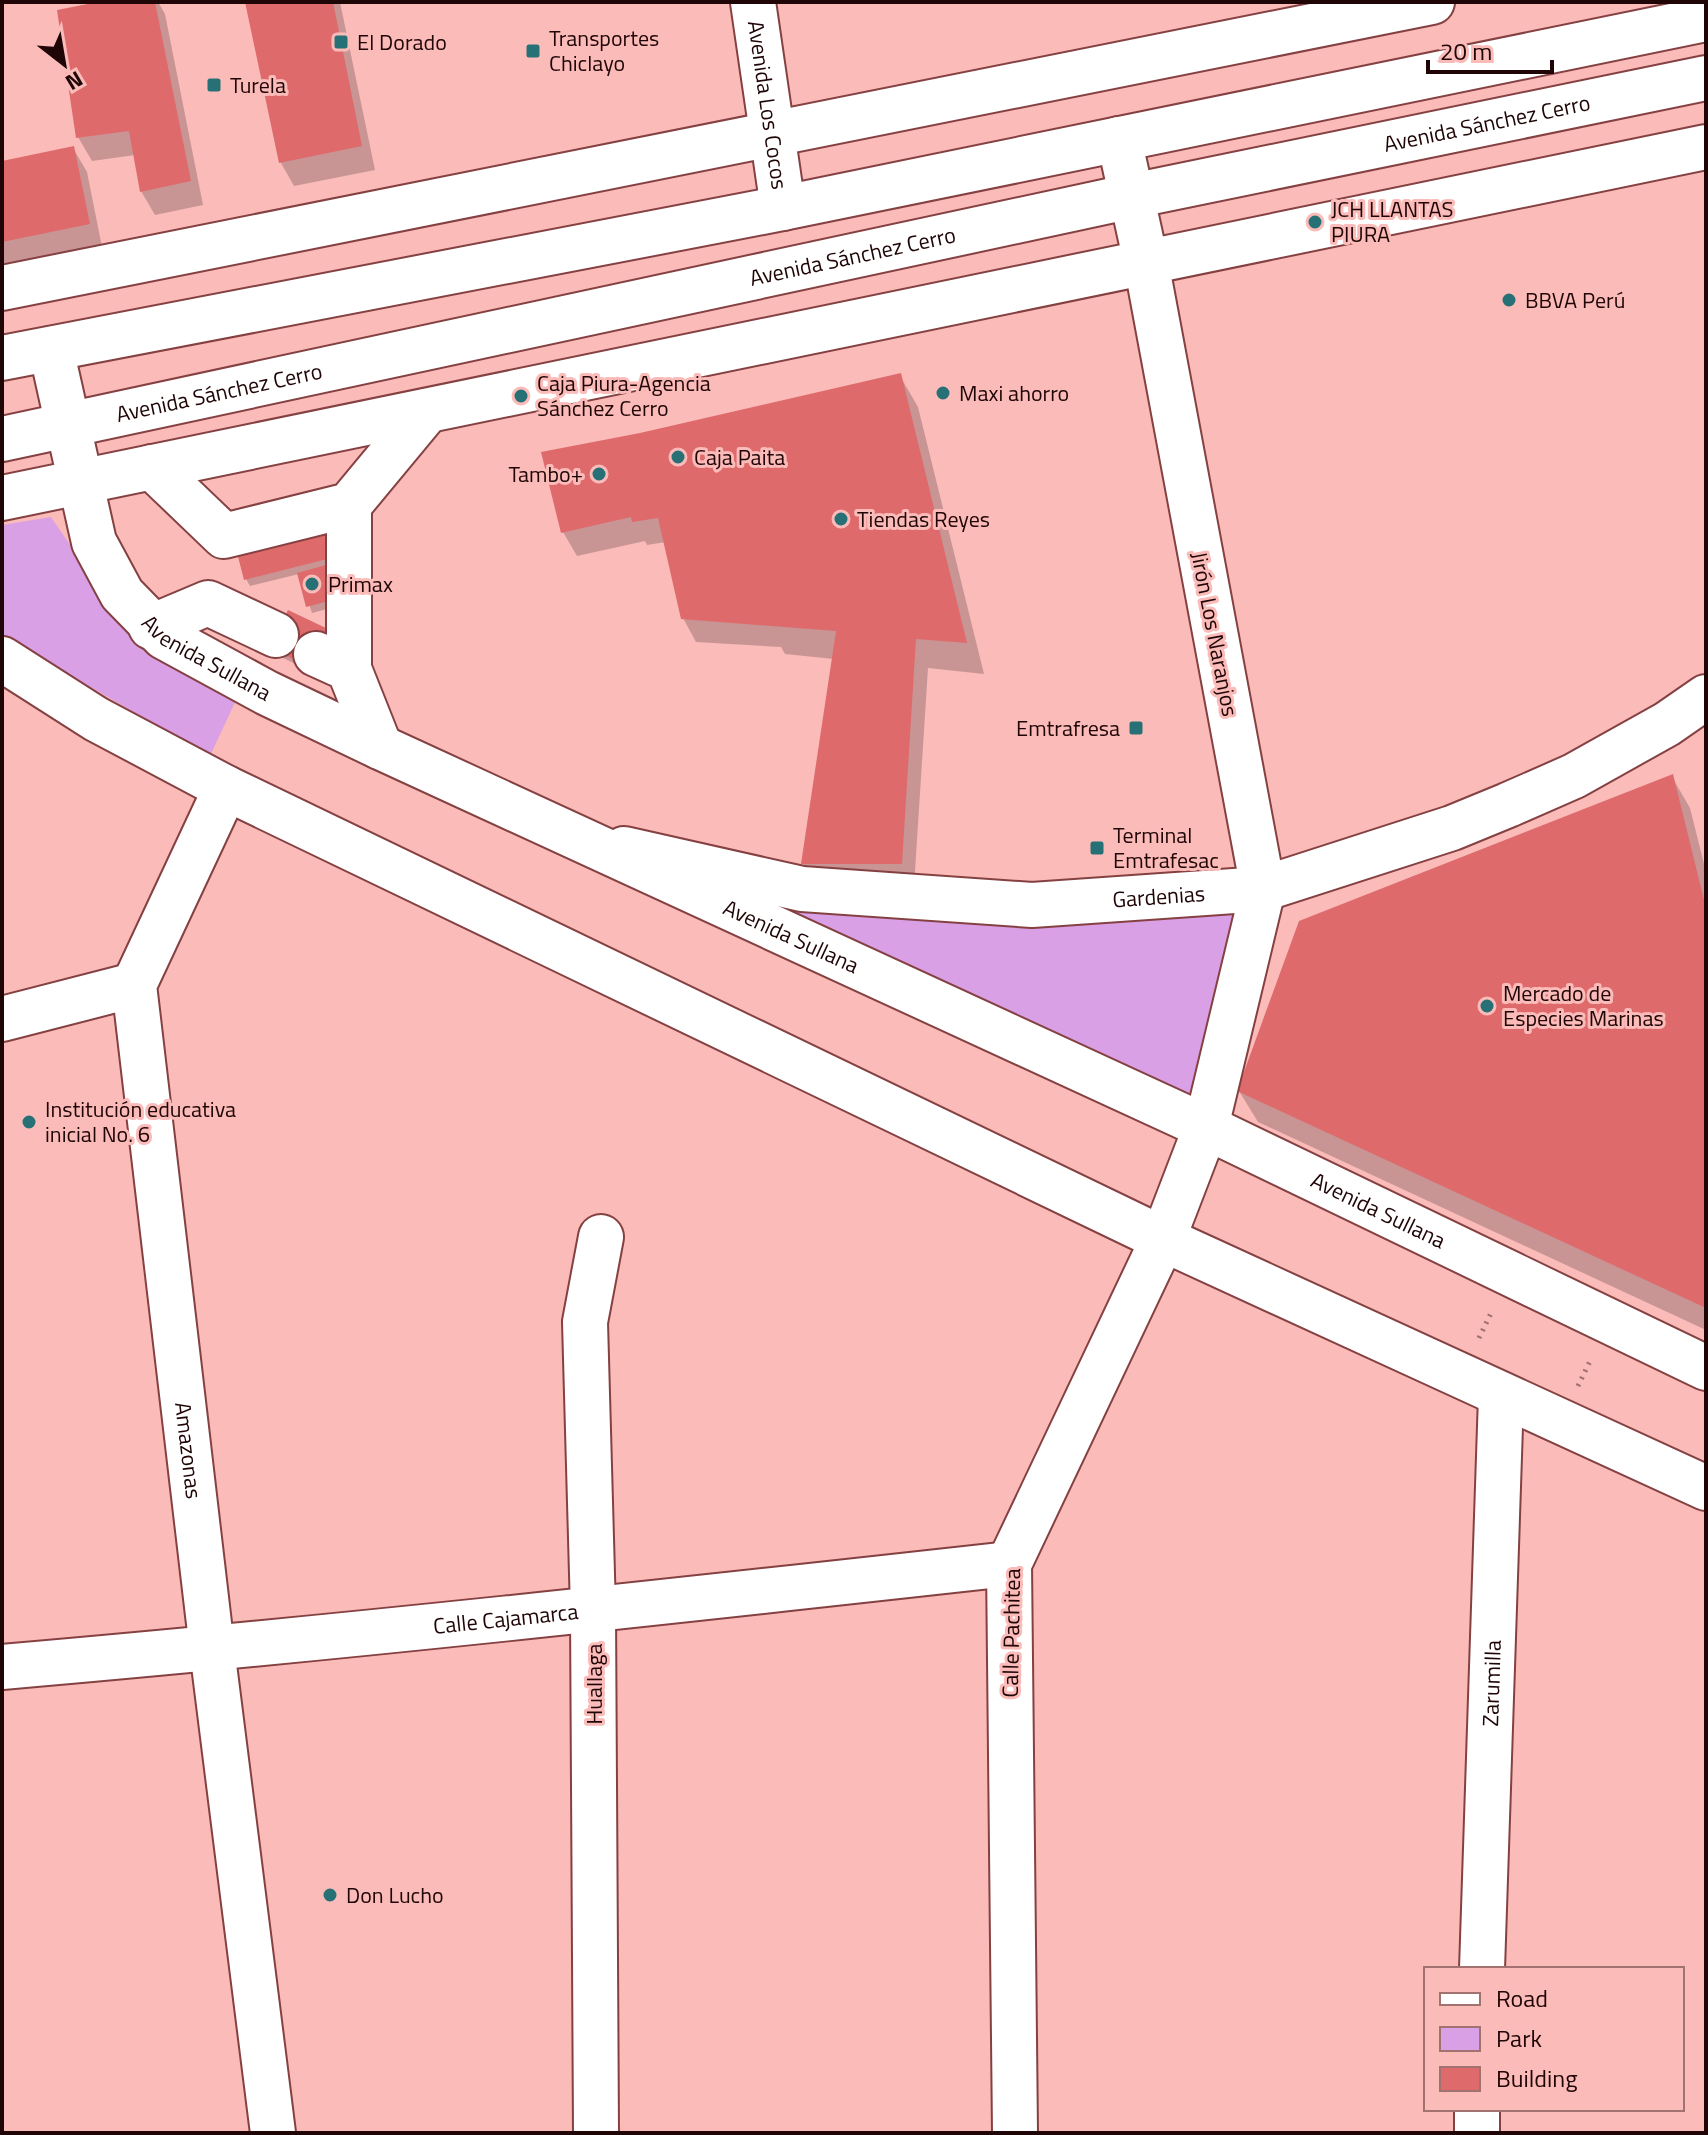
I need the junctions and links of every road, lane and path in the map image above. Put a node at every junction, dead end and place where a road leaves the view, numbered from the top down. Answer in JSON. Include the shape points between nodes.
{"nodes":[{"id":1,"x":753,"y":2,"type":"edge"},
{"id":2,"x":1432,"y":2,"type":"edge"},
{"id":3,"x":1706,"y":19,"type":"edge"},
{"id":4,"x":1706,"y":78,"type":"edge"},
{"id":5,"x":772,"y":136,"type":"junction"},
{"id":6,"x":1119,"y":139,"type":"junction"},
{"id":7,"x":1706,"y":147,"type":"edge"},
{"id":8,"x":1132,"y":196,"type":"junction"},
{"id":9,"x":783,"y":208,"type":"junction"},
{"id":10,"x":994,"y":226,"type":"junction"},
{"id":11,"x":1146,"y":262,"type":"junction"},
{"id":12,"x":2,"y":288,"type":"edge"},
{"id":13,"x":1012,"y":290,"type":"junction"},
{"id":14,"x":51,"y":349,"type":"junction"},
{"id":15,"x":2,"y":358,"type":"edge"},
{"id":16,"x":427,"y":411,"type":"junction"},
{"id":17,"x":69,"y":426,"type":"junction"},
{"id":18,"x":2,"y":439,"type":"edge"},
{"id":19,"x":152,"y":467,"type":"junction"},
{"id":20,"x":81,"y":482,"type":"junction"},
{"id":21,"x":2,"y":498,"type":"edge"},
{"id":22,"x":349,"y":505,"type":"junction"},
{"id":23,"x":224,"y":536,"type":"junction"},
{"id":24,"x":208,"y":603,"type":"junction"},
{"id":25,"x":151,"y":627,"type":"junction"},
{"id":26,"x":276,"y":635,"type":"dead end"},
{"id":27,"x":2,"y":659,"type":"edge"},
{"id":28,"x":1706,"y":697,"type":"edge"},
{"id":29,"x":380,"y":747,"type":"junction"},
{"id":30,"x":226,"y":788,"type":"junction"},
{"id":31,"x":576,"y":839,"type":"junction"},
{"id":32,"x":1263,"y":889,"type":"junction"},
{"id":33,"x":134,"y":985,"type":"junction"},
{"id":34,"x":2,"y":1019,"type":"edge"},
{"id":35,"x":1206,"y":1127,"type":"junction"},
{"id":36,"x":601,"y":1237,"type":"dead end"},
{"id":37,"x":1163,"y":1239,"type":"junction"},
{"id":38,"x":1509,"y":1273,"type":"junction"},
{"id":39,"x":1608,"y":1321,"type":"junction"},
{"id":40,"x":1706,"y":1368,"type":"edge"},
{"id":41,"x":1461,"y":1377,"type":"junction"},
{"id":42,"x":1501,"y":1396,"type":"junction"},
{"id":43,"x":1561,"y":1423,"type":"junction"},
{"id":44,"x":1706,"y":1488,"type":"edge"},
{"id":45,"x":1009,"y":1564,"type":"junction"},
{"id":46,"x":593,"y":1610,"type":"junction"},
{"id":47,"x":212,"y":1649,"type":"junction"},
{"id":48,"x":2,"y":1667,"type":"edge"},
{"id":49,"x":1482,"y":1967,"type":"edge"},
{"id":50,"x":1477,"y":2111,"type":"edge"},
{"id":51,"x":273,"y":2133,"type":"edge"},
{"id":52,"x":596,"y":2133,"type":"edge"},
{"id":53,"x":1015,"y":2133,"type":"edge"},
{"id":54,"x":1477,"y":2133,"type":"edge"}],
"edges":[{"from":1,"to":5,"type":"main road","name":"Avenida Los Cocos"},
{"from":2,"to":5,"type":"main road"},
{"from":3,"to":6,"type":"main road"},
{"from":4,"to":8,"type":"main road","name":"Avenida Sánchez Cerro"},
{"from":5,"to":9,"type":"main road","name":"Avenida Los Cocos"},
{"from":5,"to":12,"type":"main road"},
{"from":6,"to":8,"type":"main road","name":"Jirón Los Naranjos"},
{"from":6,"to":9,"type":"main road"},
{"from":7,"to":11,"type":"main road"},
{"from":8,"to":10,"type":"main road","name":"Avenida Sánchez Cerro"},
{"from":8,"to":11,"type":"main road","name":"Jirón Los Naranjos"},
{"from":9,"to":14,"type":"main road"},
{"from":10,"to":13,"type":"main road"},
{"from":10,"to":17,"type":"main road","name":"Avenida Sánchez Cerro"},
{"from":11,"to":13,"type":"main road"},
{"from":11,"to":32,"type":"main road","name":"Jirón Los Naranjos"},
{"from":13,"to":16,"type":"main road"},
{"from":14,"to":15,"type":"main road"},
{"from":14,"to":17,"type":"main road","name":"Avenida Sullana"},
{"from":16,"to":19,"type":"main road"},
{"from":16,"to":22,"type":"main road"},
{"from":17,"to":18,"type":"main road","name":"Avenida Sánchez Cerro"},
{"from":17,"to":20,"type":"main road","name":"Avenida Sullana"},
{"from":19,"to":20,"type":"main road"},
{"from":19,"to":23,"type":"main road"},
{"from":20,"to":21,"type":"main road"},
{"from":20,"to":25,"type":"main road","name":"Avenida Sullana","via":[[94,542],[122,594]]},
{"from":22,"to":23,"type":"main road"},
{"from":22,"to":29,"type":"main road","via":[[333,662]]},
{"from":23,"to":24,"type":"main road"},
{"from":24,"to":25,"type":"main road"},
{"from":24,"to":26,"type":"main road"},
{"from":25,"to":29,"type":"main road","name":"Avenida Sullana","via":[[267,693]]},
{"from":27,"to":30,"type":"main road","via":[[96,719]]},
{"from":28,"to":32,"type":"main road","name":"Gardenias","via":[[1574,776],[1521,800]]},
{"from":29,"to":31,"type":"main road","name":"Avenida Sullana"},
{"from":30,"to":33,"type":"main road"},
{"from":30,"to":37,"type":"main road"},
{"from":31,"to":32,"type":"main road","name":"Gardenias","via":[[802,889],[1032,905]]},
{"from":31,"to":35,"type":"main road","name":"Avenida Sullana"},
{"from":32,"to":35,"type":"main road","name":"Jirón Los Naranjos"},
{"from":33,"to":34,"type":"main road"},
{"from":33,"to":47,"type":"main road","name":"Amazonas"},
{"from":35,"to":37,"type":"main road","name":"Calle Pachitea"},
{"from":35,"to":38,"type":"main road","name":"Avenida Sullana"},
{"from":36,"to":46,"type":"main road","name":"Huallaga","via":[[585,1322]]},
{"from":37,"to":41,"type":"main road"},
{"from":37,"to":45,"type":"main road","name":"Calle Pachitea"},
{"from":38,"to":39,"type":"main road","name":"Avenida Sullana"},
{"from":38,"to":41,"type":"path"},
{"from":39,"to":40,"type":"main road","name":"Avenida Sullana"},
{"from":39,"to":43,"type":"path"},
{"from":41,"to":42,"type":"main road"},
{"from":42,"to":43,"type":"main road"},
{"from":42,"to":49,"type":"main road","name":"Zarumilla"},
{"from":43,"to":44,"type":"main road"},
{"from":45,"to":46,"type":"main road","name":"Calle Cajamarca"},
{"from":45,"to":53,"type":"main road","name":"Calle Pachitea"},
{"from":46,"to":47,"type":"main road","name":"Calle Cajamarca"},
{"from":46,"to":52,"type":"main road","name":"Huallaga"},
{"from":47,"to":48,"type":"main road","name":"Calle Cajamarca"},
{"from":47,"to":51,"type":"main road","name":"Amazonas"},
{"from":50,"to":54,"type":"main road"}]}
